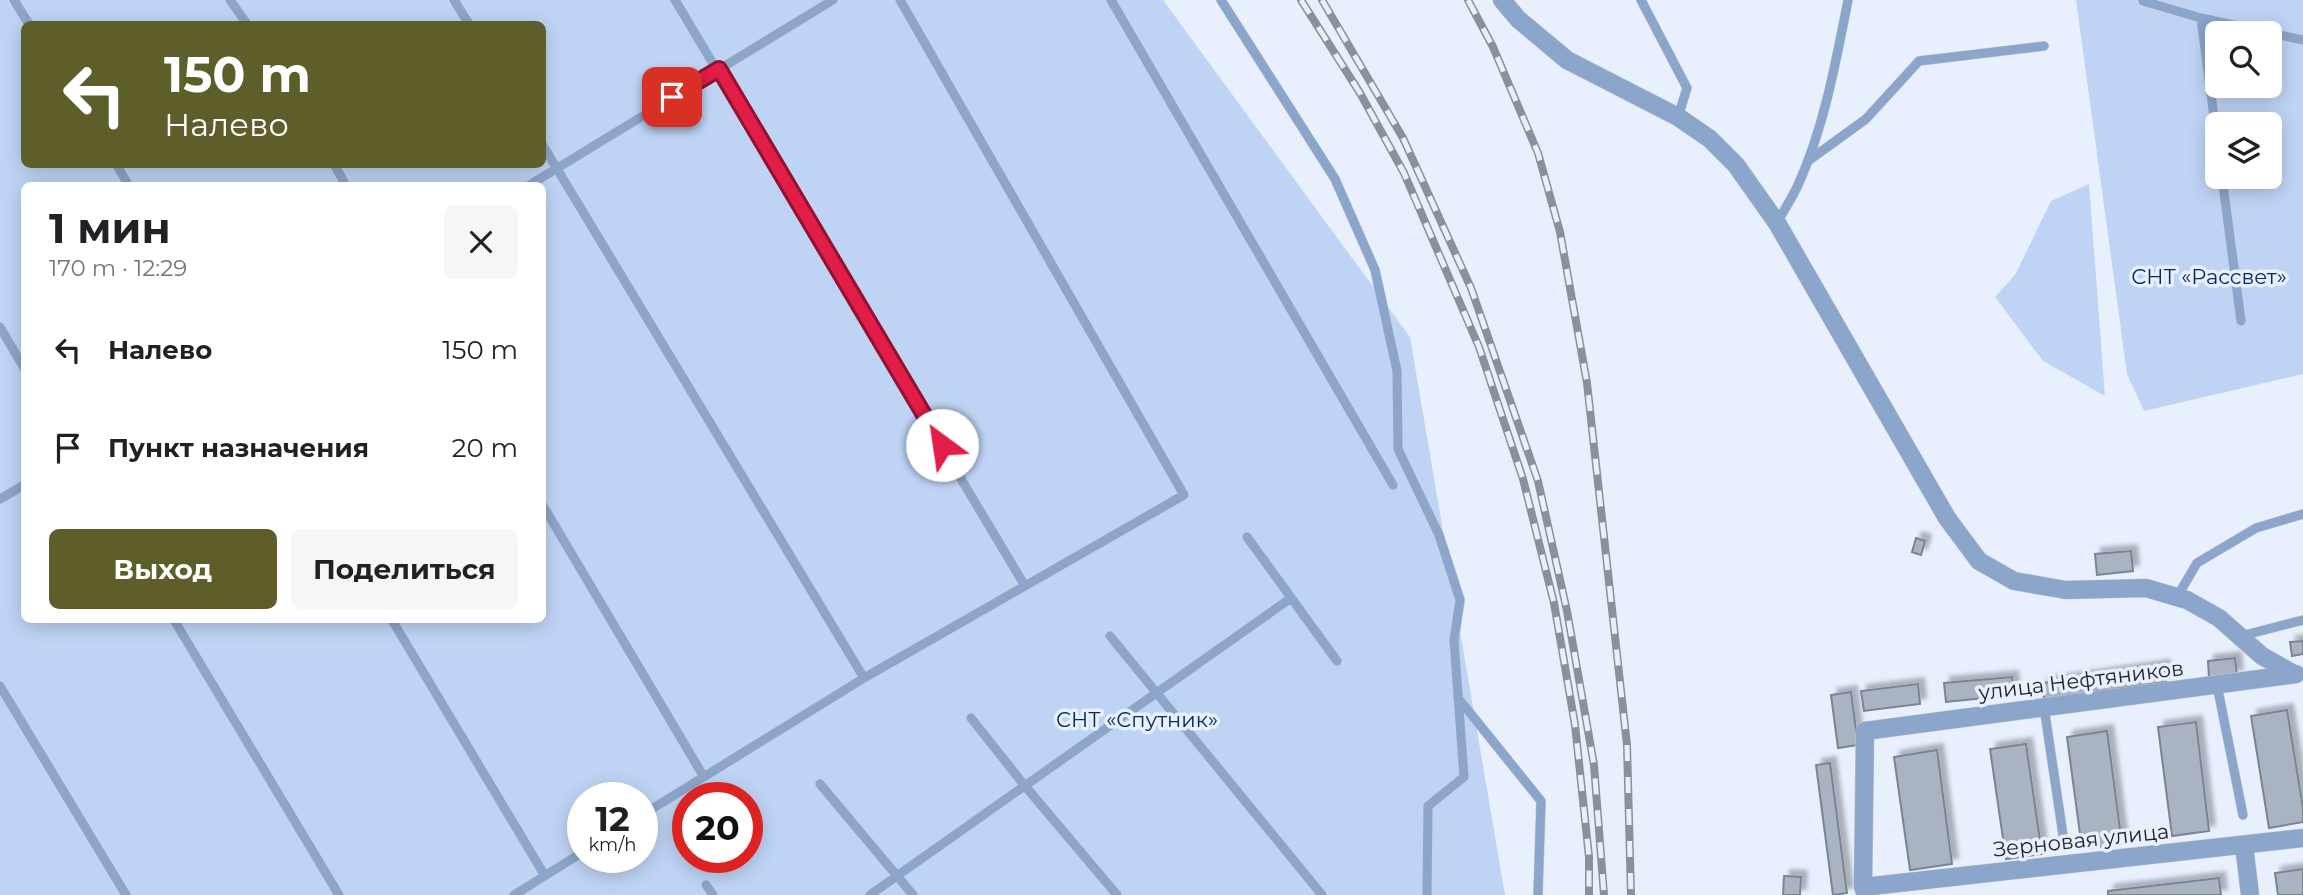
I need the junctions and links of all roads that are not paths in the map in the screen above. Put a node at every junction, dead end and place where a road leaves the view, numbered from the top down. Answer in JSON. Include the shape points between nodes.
{"nodes":[{"id":1,"x":14,"y":0,"type":"edge"},
{"id":2,"x":230,"y":0,"type":"edge"},
{"id":3,"x":454,"y":0,"type":"edge"},
{"id":4,"x":675,"y":0,"type":"edge"},
{"id":5,"x":832,"y":0,"type":"edge"},
{"id":6,"x":900,"y":0,"type":"edge"},
{"id":7,"x":1111,"y":0,"type":"edge"},
{"id":8,"x":1221,"y":0,"type":"edge"},
{"id":9,"x":1502,"y":0,"type":"edge"},
{"id":10,"x":1642,"y":0,"type":"edge"},
{"id":11,"x":1848,"y":0,"type":"edge"},
{"id":12,"x":2143,"y":1,"type":"edge"},
{"id":13,"x":2201,"y":18,"type":"junction"},
{"id":14,"x":27,"y":21,"type":"edge"},
{"id":15,"x":245,"y":21,"type":"edge"},
{"id":16,"x":467,"y":21,"type":"edge"},
{"id":17,"x":2303,"y":40,"type":"edge"},
{"id":18,"x":2044,"y":46,"type":"dead end"},
{"id":19,"x":719,"y":69,"type":"junction"},
{"id":20,"x":2213,"y":112,"type":"edge"},
{"id":21,"x":1678,"y":117,"type":"junction"},
{"id":22,"x":546,"y":150,"type":"edge"},
{"id":23,"x":1808,"y":161,"type":"junction"},
{"id":24,"x":557,"y":168,"type":"junction"},
{"id":25,"x":534,"y":182,"type":"edge"},
{"id":26,"x":2224,"y":189,"type":"edge"},
{"id":27,"x":1777,"y":223,"type":"junction"},
{"id":28,"x":2241,"y":321,"type":"dead end"},
{"id":29,"x":0,"y":327,"type":"edge"},
{"id":30,"x":21,"y":363,"type":"edge"},
{"id":31,"x":1393,"y":485,"type":"dead end"},
{"id":32,"x":21,"y":487,"type":"edge"},
{"id":33,"x":0,"y":499,"type":"edge"},
{"id":34,"x":546,"y":511,"type":"edge"},
{"id":35,"x":2303,"y":514,"type":"edge"},
{"id":36,"x":1247,"y":537,"type":"dead end"},
{"id":37,"x":1025,"y":586,"type":"junction"},
{"id":38,"x":2177,"y":597,"type":"junction"},
{"id":39,"x":1291,"y":598,"type":"junction"},
{"id":40,"x":2303,"y":620,"type":"edge"},
{"id":41,"x":176,"y":623,"type":"edge"},
{"id":42,"x":394,"y":623,"type":"edge"},
{"id":43,"x":1110,"y":636,"type":"dead end"},
{"id":44,"x":2240,"y":636,"type":"junction"},
{"id":45,"x":1338,"y":661,"type":"dead end"},
{"id":46,"x":2299,"y":674,"type":"edge"},
{"id":47,"x":864,"y":678,"type":"junction"},
{"id":48,"x":2217,"y":685,"type":"junction"},
{"id":49,"x":0,"y":686,"type":"edge"},
{"id":50,"x":1158,"y":693,"type":"junction"},
{"id":51,"x":1457,"y":697,"type":"junction"},
{"id":52,"x":2044,"y":707,"type":"junction"},
{"id":53,"x":971,"y":718,"type":"dead end"},
{"id":54,"x":704,"y":777,"type":"junction"},
{"id":55,"x":820,"y":784,"type":"dead end"},
{"id":56,"x":1025,"y":786,"type":"junction"},
{"id":57,"x":658,"y":805,"type":"edge"},
{"id":58,"x":2243,"y":814,"type":"dead end"},
{"id":59,"x":2063,"y":835,"type":"dead end"},
{"id":60,"x":2303,"y":838,"type":"edge"},
{"id":61,"x":2244,"y":845,"type":"junction"},
{"id":62,"x":567,"y":862,"type":"edge"},
{"id":63,"x":545,"y":876,"type":"junction"},
{"id":64,"x":897,"y":876,"type":"junction"},
{"id":65,"x":706,"y":885,"type":"dead end"},
{"id":66,"x":1865,"y":891,"type":"edge"},
{"id":67,"x":126,"y":895,"type":"edge"},
{"id":68,"x":339,"y":895,"type":"edge"},
{"id":69,"x":514,"y":895,"type":"edge"},
{"id":70,"x":713,"y":895,"type":"edge"},
{"id":71,"x":870,"y":895,"type":"edge"},
{"id":72,"x":913,"y":895,"type":"edge"},
{"id":73,"x":1117,"y":895,"type":"edge"},
{"id":74,"x":1322,"y":895,"type":"edge"},
{"id":75,"x":1427,"y":895,"type":"edge"},
{"id":76,"x":1538,"y":895,"type":"edge"},
{"id":77,"x":2250,"y":895,"type":"edge"}],
"edges":[{"from":1,"to":14,"type":"lane"},
{"from":2,"to":15,"type":"lane"},
{"from":3,"to":16,"type":"lane"},
{"from":4,"to":19,"type":"lane"},
{"from":5,"to":19,"type":"lane"},
{"from":6,"to":37,"type":"lane","via":[[1184,495]]},
{"from":7,"to":31,"type":"lane"},
{"from":8,"to":51,"type":"lane","via":[[1335,179],[1375,270],[1396,371],[1398,449],[1439,535],[1460,600],[1454,640]]},
{"from":9,"to":21,"type":"street","via":[[1567,60]]},
{"from":10,"to":21,"type":"lane","via":[[1687,88]]},
{"from":11,"to":23,"type":"lane"},
{"from":12,"to":13,"type":"lane"},
{"from":13,"to":17,"type":"lane"},
{"from":13,"to":20,"type":"lane"},
{"from":18,"to":23,"type":"lane","via":[[1919,61],[1866,119]]},
{"from":19,"to":24,"type":"lane"},
{"from":19,"to":37,"type":"lane"},
{"from":21,"to":27,"type":"street","via":[[1736,165]]},
{"from":22,"to":24,"type":"lane"},
{"from":23,"to":27,"type":"lane"},
{"from":24,"to":25,"type":"lane"},
{"from":24,"to":47,"type":"lane"},
{"from":26,"to":28,"type":"lane"},
{"from":27,"to":38,"type":"street","via":[[1947,519],[1979,561],[2014,580],[2066,590],[2146,588]]},
{"from":29,"to":30,"type":"lane"},
{"from":32,"to":33,"type":"lane"},
{"from":34,"to":54,"type":"lane"},
{"from":35,"to":38,"type":"lane","via":[[2256,528],[2197,562]]},
{"from":36,"to":39,"type":"lane"},
{"from":37,"to":47,"type":"lane"},
{"from":38,"to":44,"type":"street","via":[[2219,618]]},
{"from":39,"to":45,"type":"lane"},
{"from":39,"to":50,"type":"lane"},
{"from":40,"to":44,"type":"lane"},
{"from":41,"to":68,"type":"lane"},
{"from":42,"to":63,"type":"lane"},
{"from":43,"to":50,"type":"lane"},
{"from":44,"to":46,"type":"street","via":[[2262,656]]},
{"from":46,"to":48,"type":"street","name":"улица Нефтяников"},
{"from":47,"to":54,"type":"lane"},
{"from":48,"to":52,"type":"street","name":"улица Нефтяников"},
{"from":48,"to":58,"type":"lane"},
{"from":49,"to":67,"type":"lane"},
{"from":50,"to":56,"type":"lane"},
{"from":50,"to":74,"type":"lane"},
{"from":51,"to":75,"type":"lane","via":[[1464,777],[1428,806]]},
{"from":51,"to":76,"type":"lane","via":[[1541,801]]},
{"from":52,"to":59,"type":"lane"},
{"from":52,"to":66,"type":"street","name":"улица Нефтяников","via":[[1865,731]]},
{"from":53,"to":56,"type":"lane"},
{"from":54,"to":57,"type":"lane"},
{"from":55,"to":64,"type":"lane"},
{"from":56,"to":64,"type":"lane"},
{"from":56,"to":73,"type":"lane"},
{"from":60,"to":61,"type":"street","name":"Зерновая улица"},
{"from":61,"to":66,"type":"street","name":"Зерновая улица"},
{"from":61,"to":77,"type":"street"},
{"from":62,"to":63,"type":"lane"},
{"from":63,"to":69,"type":"lane"},
{"from":64,"to":71,"type":"lane"},
{"from":64,"to":72,"type":"lane"},
{"from":65,"to":70,"type":"lane"}]}
